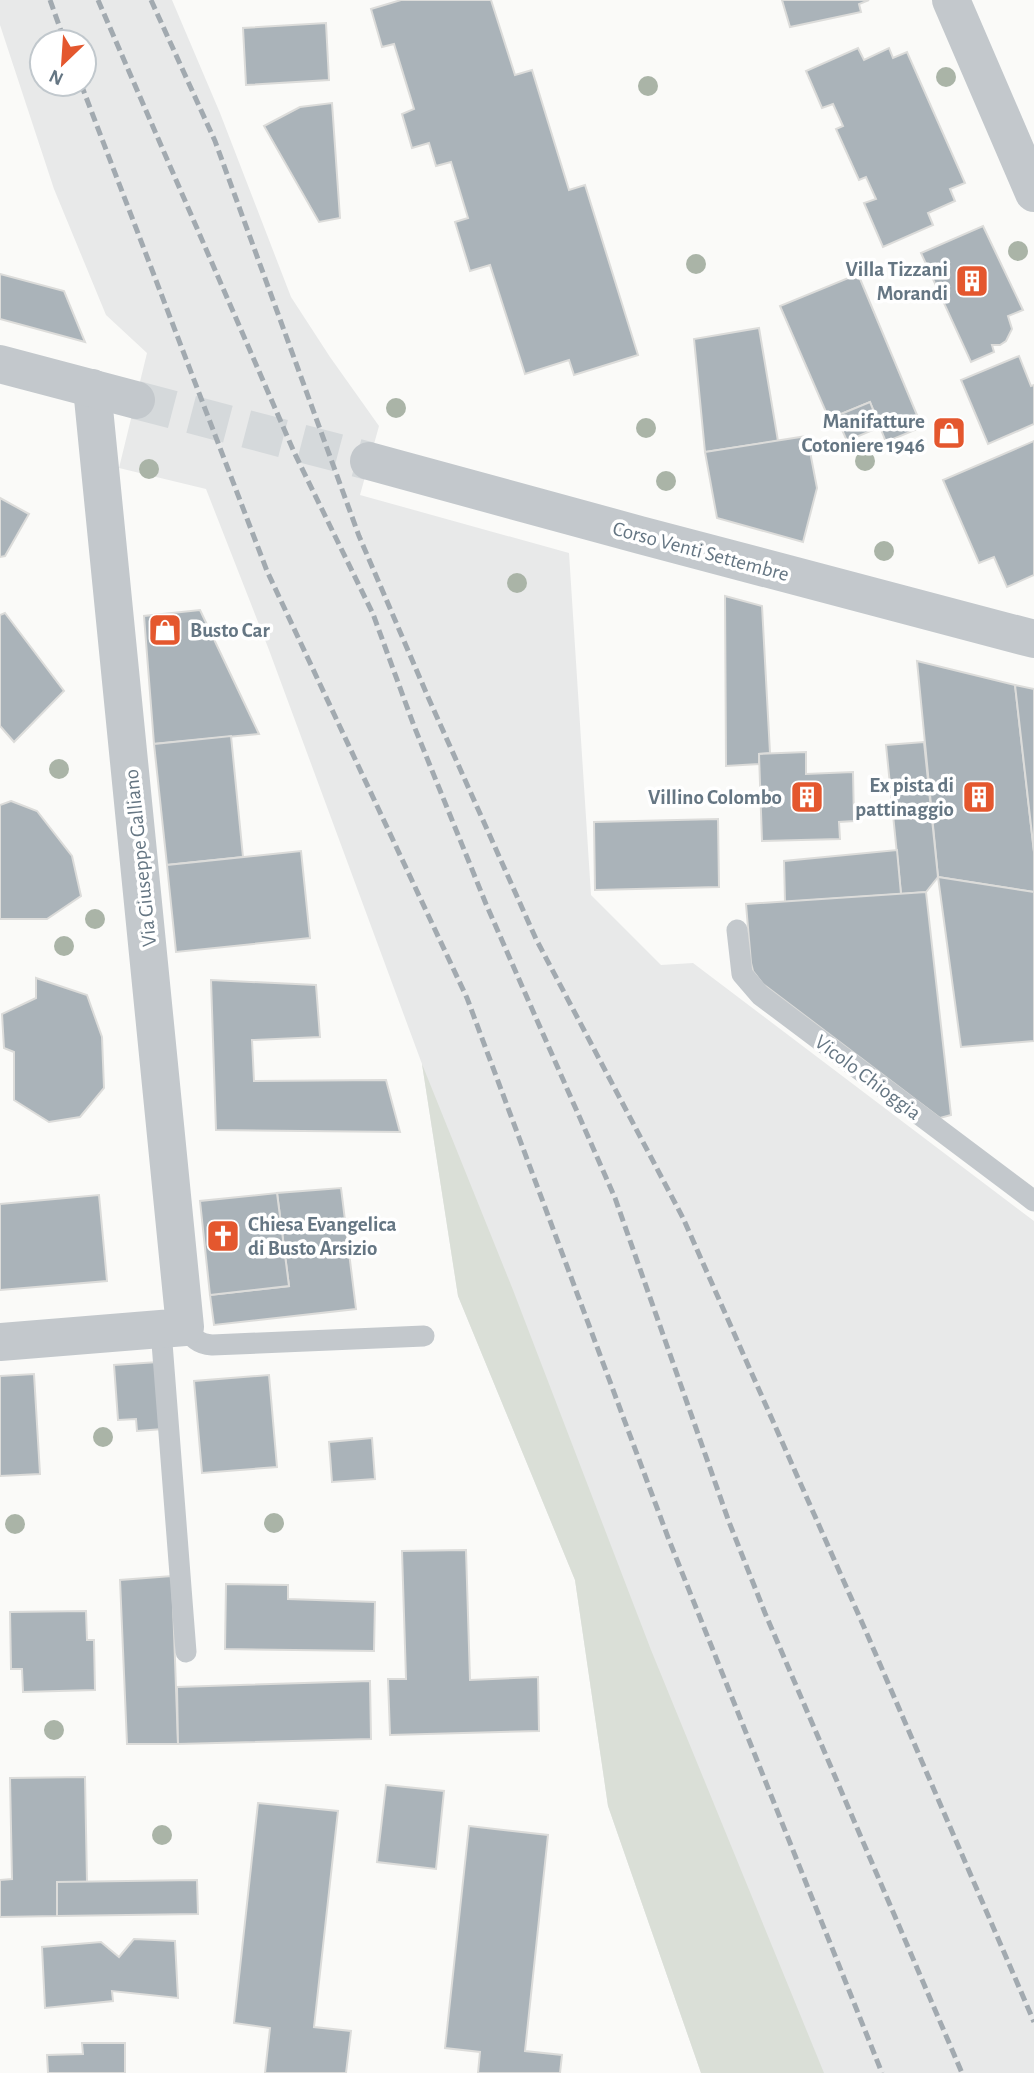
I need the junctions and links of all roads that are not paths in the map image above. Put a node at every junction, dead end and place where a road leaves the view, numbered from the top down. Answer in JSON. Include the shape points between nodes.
{"nodes":[{"id":1,"x":951,"y":0,"type":"edge"},
{"id":2,"x":1032,"y":181,"type":"edge"},
{"id":3,"x":0,"y":364,"type":"edge"},
{"id":4,"x":92,"y":388,"type":"junction"},
{"id":5,"x":136,"y":400,"type":"tunnel mouth"},
{"id":6,"x":369,"y":461,"type":"tunnel mouth"},
{"id":7,"x":1034,"y":639,"type":"edge"},
{"id":8,"x":737,"y":930,"type":"dead end"},
{"id":9,"x":1034,"y":1201,"type":"edge"},
{"id":10,"x":173,"y":1328,"type":"junction"},
{"id":11,"x":424,"y":1336,"type":"dead end"},
{"id":12,"x":0,"y":1342,"type":"edge"},
{"id":13,"x":186,"y":1652,"type":"dead end"}],
"edges":[{"from":1,"to":2,"type":"street"},
{"from":3,"to":4,"type":"street"},
{"from":4,"to":5,"type":"street"},
{"from":4,"to":10,"type":"street","name":"Via Giuseppe Galliano"},
{"from":6,"to":7,"type":"street","name":"Corso Venti Settembre"},
{"from":8,"to":9,"type":"lane","name":"Vicolo Chioggia","via":[[742,974],[760,995]]},
{"from":10,"to":11,"type":"lane","via":[[212,1345]]},
{"from":10,"to":12,"type":"street"},
{"from":10,"to":13,"type":"lane"}]}
